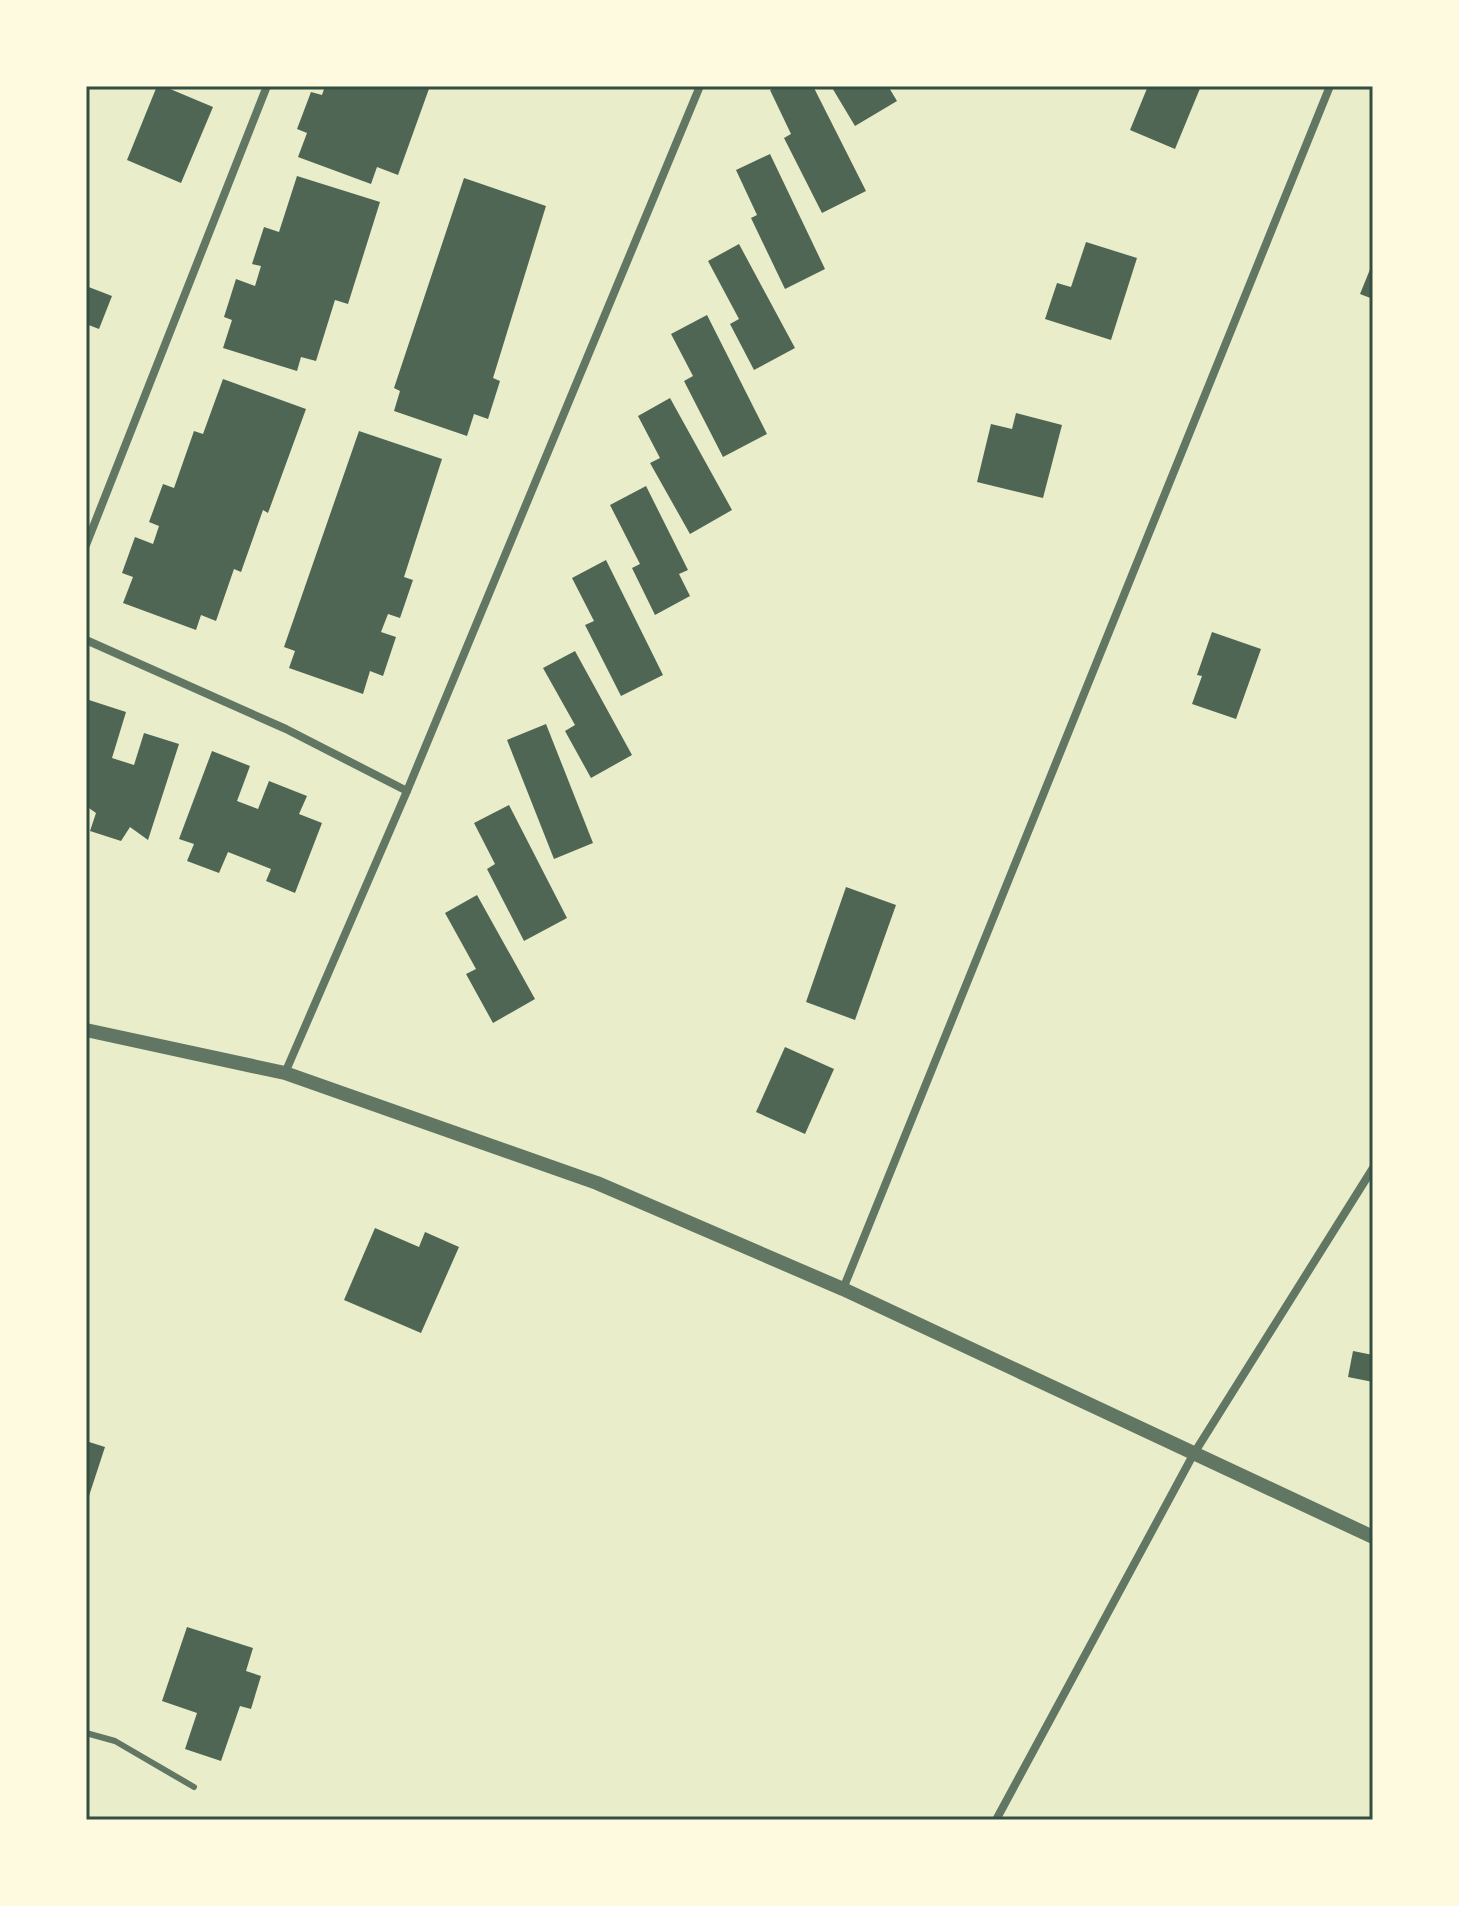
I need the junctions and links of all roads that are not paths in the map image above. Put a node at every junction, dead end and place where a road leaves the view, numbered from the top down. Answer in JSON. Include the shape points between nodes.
{"nodes":[{"id":1,"x":267,"y":86,"type":"edge"},
{"id":2,"x":700,"y":86,"type":"edge"},
{"id":3,"x":1330,"y":86,"type":"edge"},
{"id":4,"x":86,"y":545,"type":"edge"},
{"id":5,"x":86,"y":640,"type":"edge"},
{"id":6,"x":407,"y":791,"type":"junction"},
{"id":7,"x":86,"y":1030,"type":"edge"},
{"id":8,"x":285,"y":1073,"type":"junction"},
{"id":9,"x":1373,"y":1168,"type":"edge"},
{"id":10,"x":843,"y":1289,"type":"junction"},
{"id":11,"x":1193,"y":1455,"type":"junction"},
{"id":12,"x":1373,"y":1537,"type":"edge"},
{"id":13,"x":86,"y":1733,"type":"edge"},
{"id":14,"x":194,"y":1787,"type":"dead end"},
{"id":15,"x":996,"y":1820,"type":"edge"}],
"edges":[{"from":1,"to":4,"type":"street"},
{"from":2,"to":6,"type":"street"},
{"from":3,"to":10,"type":"street"},
{"from":5,"to":6,"type":"street","via":[[286,729]]},
{"from":6,"to":8,"type":"street"},
{"from":7,"to":8,"type":"street"},
{"from":8,"to":10,"type":"street","via":[[597,1183]]},
{"from":9,"to":11,"type":"street"},
{"from":10,"to":11,"type":"street"},
{"from":11,"to":12,"type":"street"},
{"from":11,"to":15,"type":"street"},
{"from":13,"to":14,"type":"lane","via":[[115,1741]]}]}
